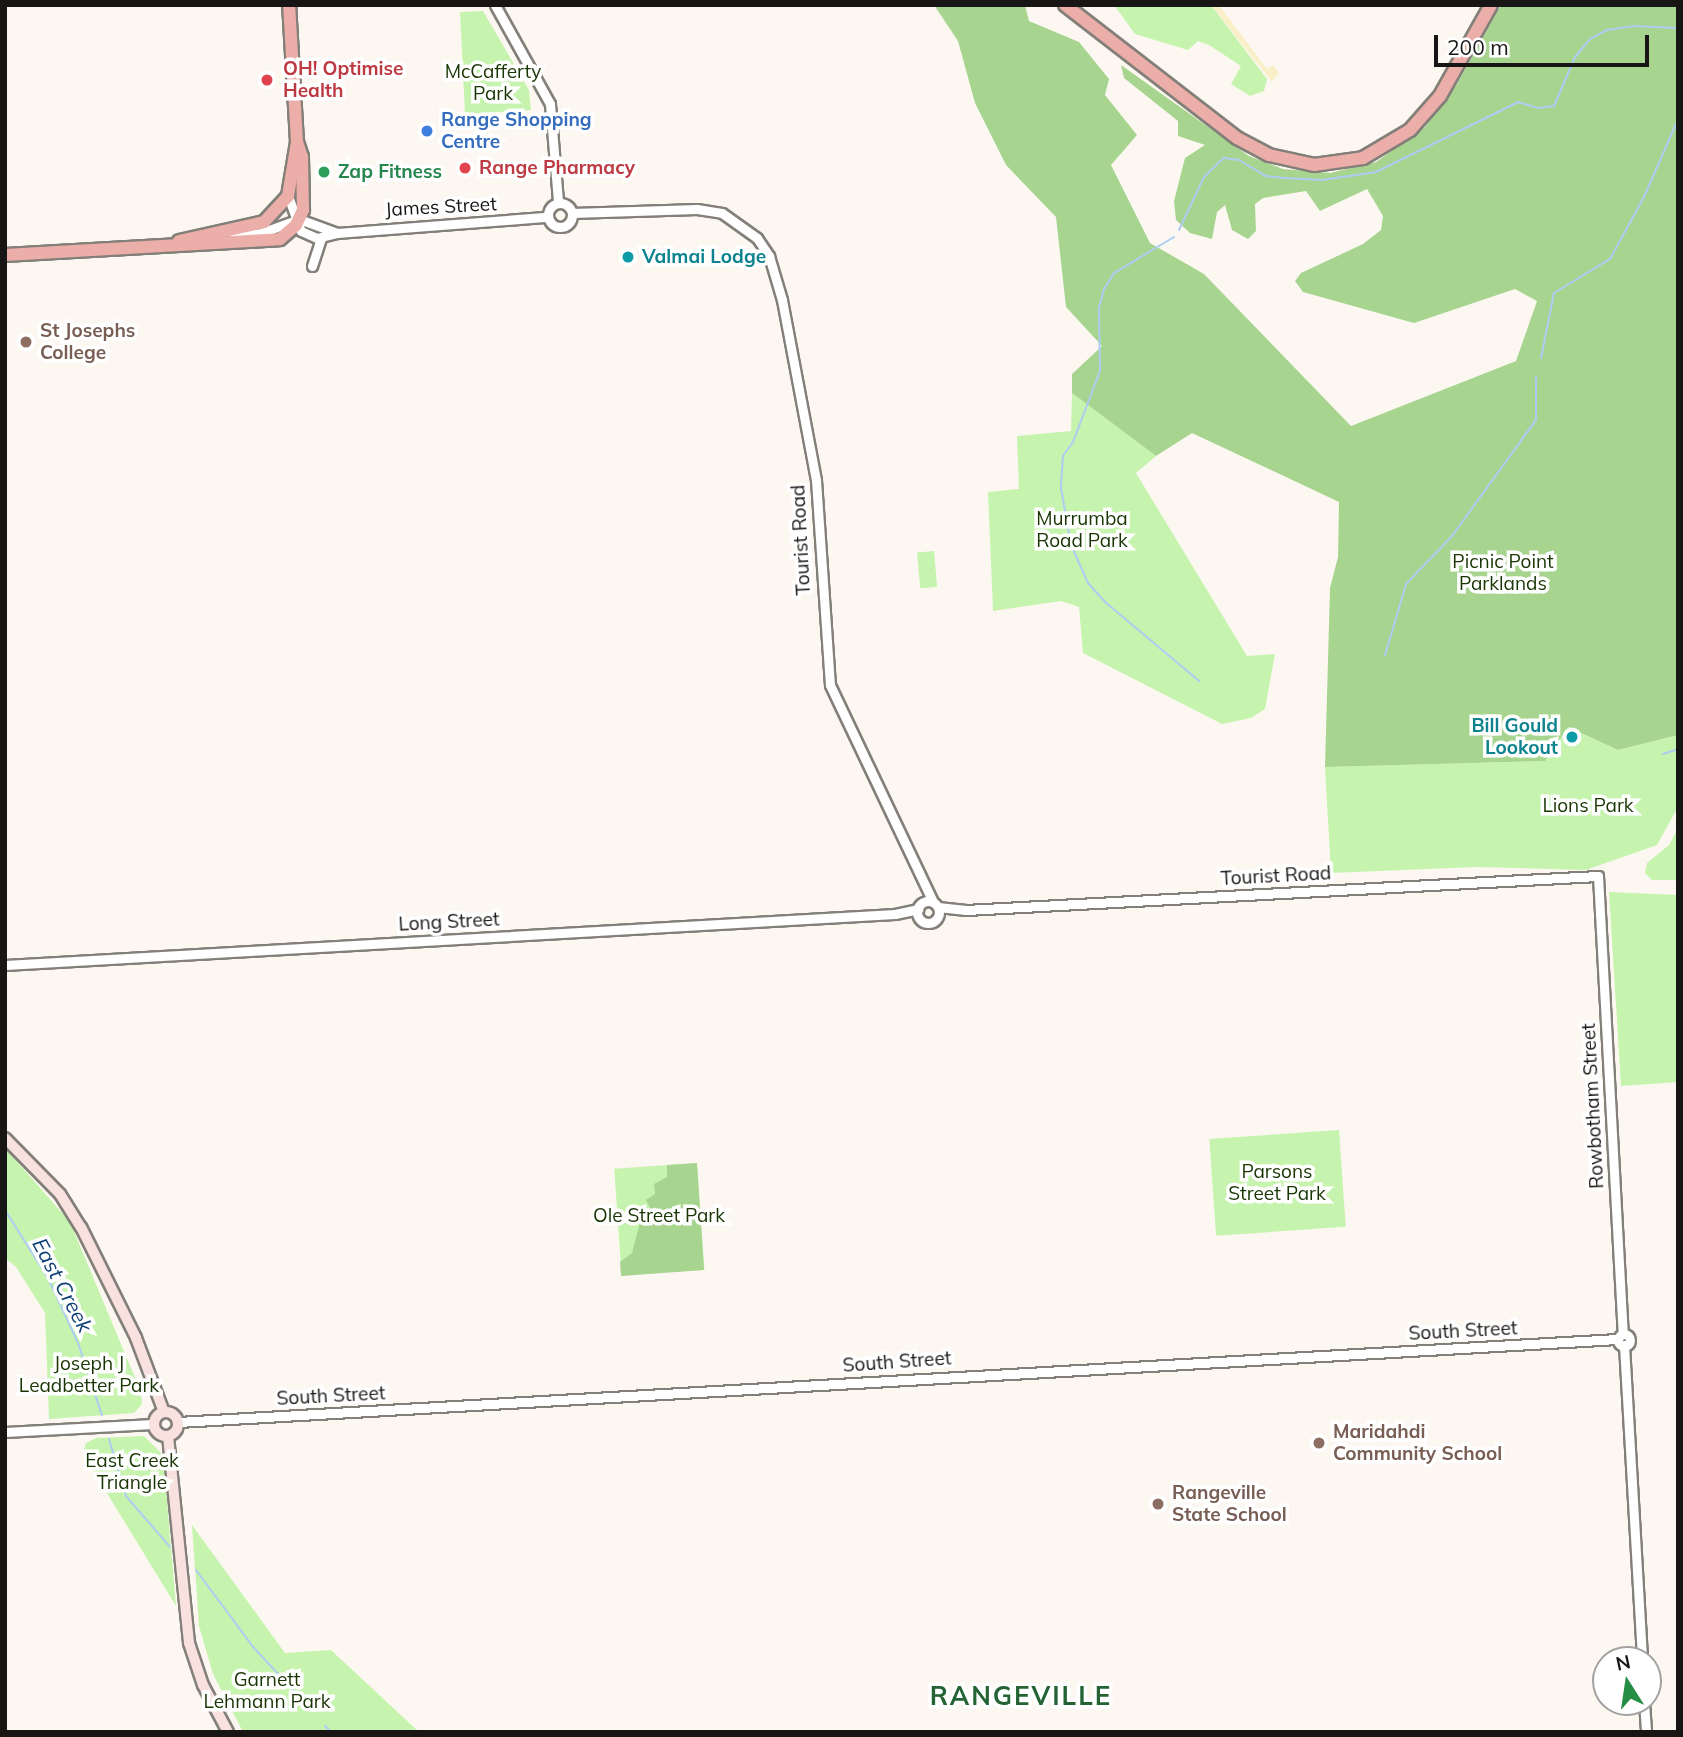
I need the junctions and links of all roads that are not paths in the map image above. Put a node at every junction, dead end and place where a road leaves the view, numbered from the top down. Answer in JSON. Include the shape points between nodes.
{"nodes":[{"id":1,"x":289,"y":5,"type":"edge"},
{"id":2,"x":495,"y":5,"type":"edge"},
{"id":3,"x":1065,"y":5,"type":"edge"},
{"id":4,"x":1491,"y":5,"type":"edge"},
{"id":5,"x":297,"y":142,"type":"junction"},
{"id":6,"x":288,"y":196,"type":"junction"},
{"id":7,"x":558,"y":202,"type":"junction"},
{"id":8,"x":572,"y":213,"type":"junction"},
{"id":9,"x":548,"y":217,"type":"junction"},
{"id":10,"x":296,"y":221,"type":"junction"},
{"id":11,"x":230,"y":231,"type":"junction"},
{"id":12,"x":337,"y":233,"type":"junction"},
{"id":13,"x":321,"y":238,"type":"junction"},
{"id":14,"x":169,"y":244,"type":"junction"},
{"id":15,"x":5,"y":255,"type":"edge"},
{"id":16,"x":312,"y":266,"type":"dead end"},
{"id":17,"x":1598,"y":876,"type":"joint"},
{"id":18,"x":928,"y":909,"type":"junction"},
{"id":19,"x":5,"y":965,"type":"edge"},
{"id":20,"x":5,"y":1138,"type":"edge"},
{"id":21,"x":1622,"y":1339,"type":"junction"},
{"id":22,"x":164,"y":1412,"type":"junction"},
{"id":23,"x":178,"y":1422,"type":"junction"},
{"id":24,"x":153,"y":1424,"type":"junction"},
{"id":25,"x":5,"y":1432,"type":"edge"},
{"id":26,"x":168,"y":1436,"type":"junction"},
{"id":27,"x":1641,"y":1646,"type":"edge"},
{"id":28,"x":228,"y":1732,"type":"edge"}],
"edges":[{"from":1,"to":5,"type":"highway"},
{"from":2,"to":7,"type":"street","via":[[551,104]]},
{"from":3,"to":4,"type":"highway","via":[[1237,138],[1285,160],[1322,165],[1373,154],[1410,130],[1440,96]]},
{"from":5,"to":6,"type":"highway"},
{"from":5,"to":10,"type":"highway","via":[[304,189]]},
{"from":6,"to":10,"type":"street"},
{"from":6,"to":11,"type":"highway","via":[[264,222]]},
{"from":7,"to":8,"type":"street"},
{"from":7,"to":9,"type":"street","via":[[551,206]]},
{"from":8,"to":9,"type":"street","via":[[563,227],[553,225]]},
{"from":8,"to":18,"type":"street","name":"Tourist Road","via":[[697,209],[722,213],[757,238],[775,272],[816,480],[830,685],[917,873]]},
{"from":9,"to":12,"type":"street","name":"James Street"},
{"from":10,"to":11,"type":"street","via":[[258,234]]},
{"from":10,"to":12,"type":"street","name":"James Street"},
{"from":10,"to":13,"type":"street","via":[[308,235]]},
{"from":10,"to":14,"type":"highway","via":[[286,235],[266,242]]},
{"from":11,"to":14,"type":"highway"},
{"from":12,"to":13,"type":"street","name":"James Street"},
{"from":13,"to":16,"type":"street"},
{"from":14,"to":15,"type":"highway"},
{"from":17,"to":18,"type":"street","name":"Tourist Road"},
{"from":17,"to":21,"type":"street","name":"Rowbotham Street"},
{"from":18,"to":19,"type":"street","name":"Long Street"},
{"from":20,"to":22,"type":"main road","via":[[60,1194],[81,1227],[145,1358]]},
{"from":21,"to":23,"type":"street","name":"South Street"},
{"from":21,"to":27,"type":"street","name":"Rowbotham Street"},
{"from":22,"to":23,"type":"main road","via":[[172,1413]]},
{"from":22,"to":24,"type":"main road"},
{"from":23,"to":26,"type":"main road"},
{"from":24,"to":25,"type":"street"},
{"from":24,"to":26,"type":"main road","via":[[158,1433]]},
{"from":26,"to":28,"type":"main road","via":[[189,1643],[195,1668]]}]}
